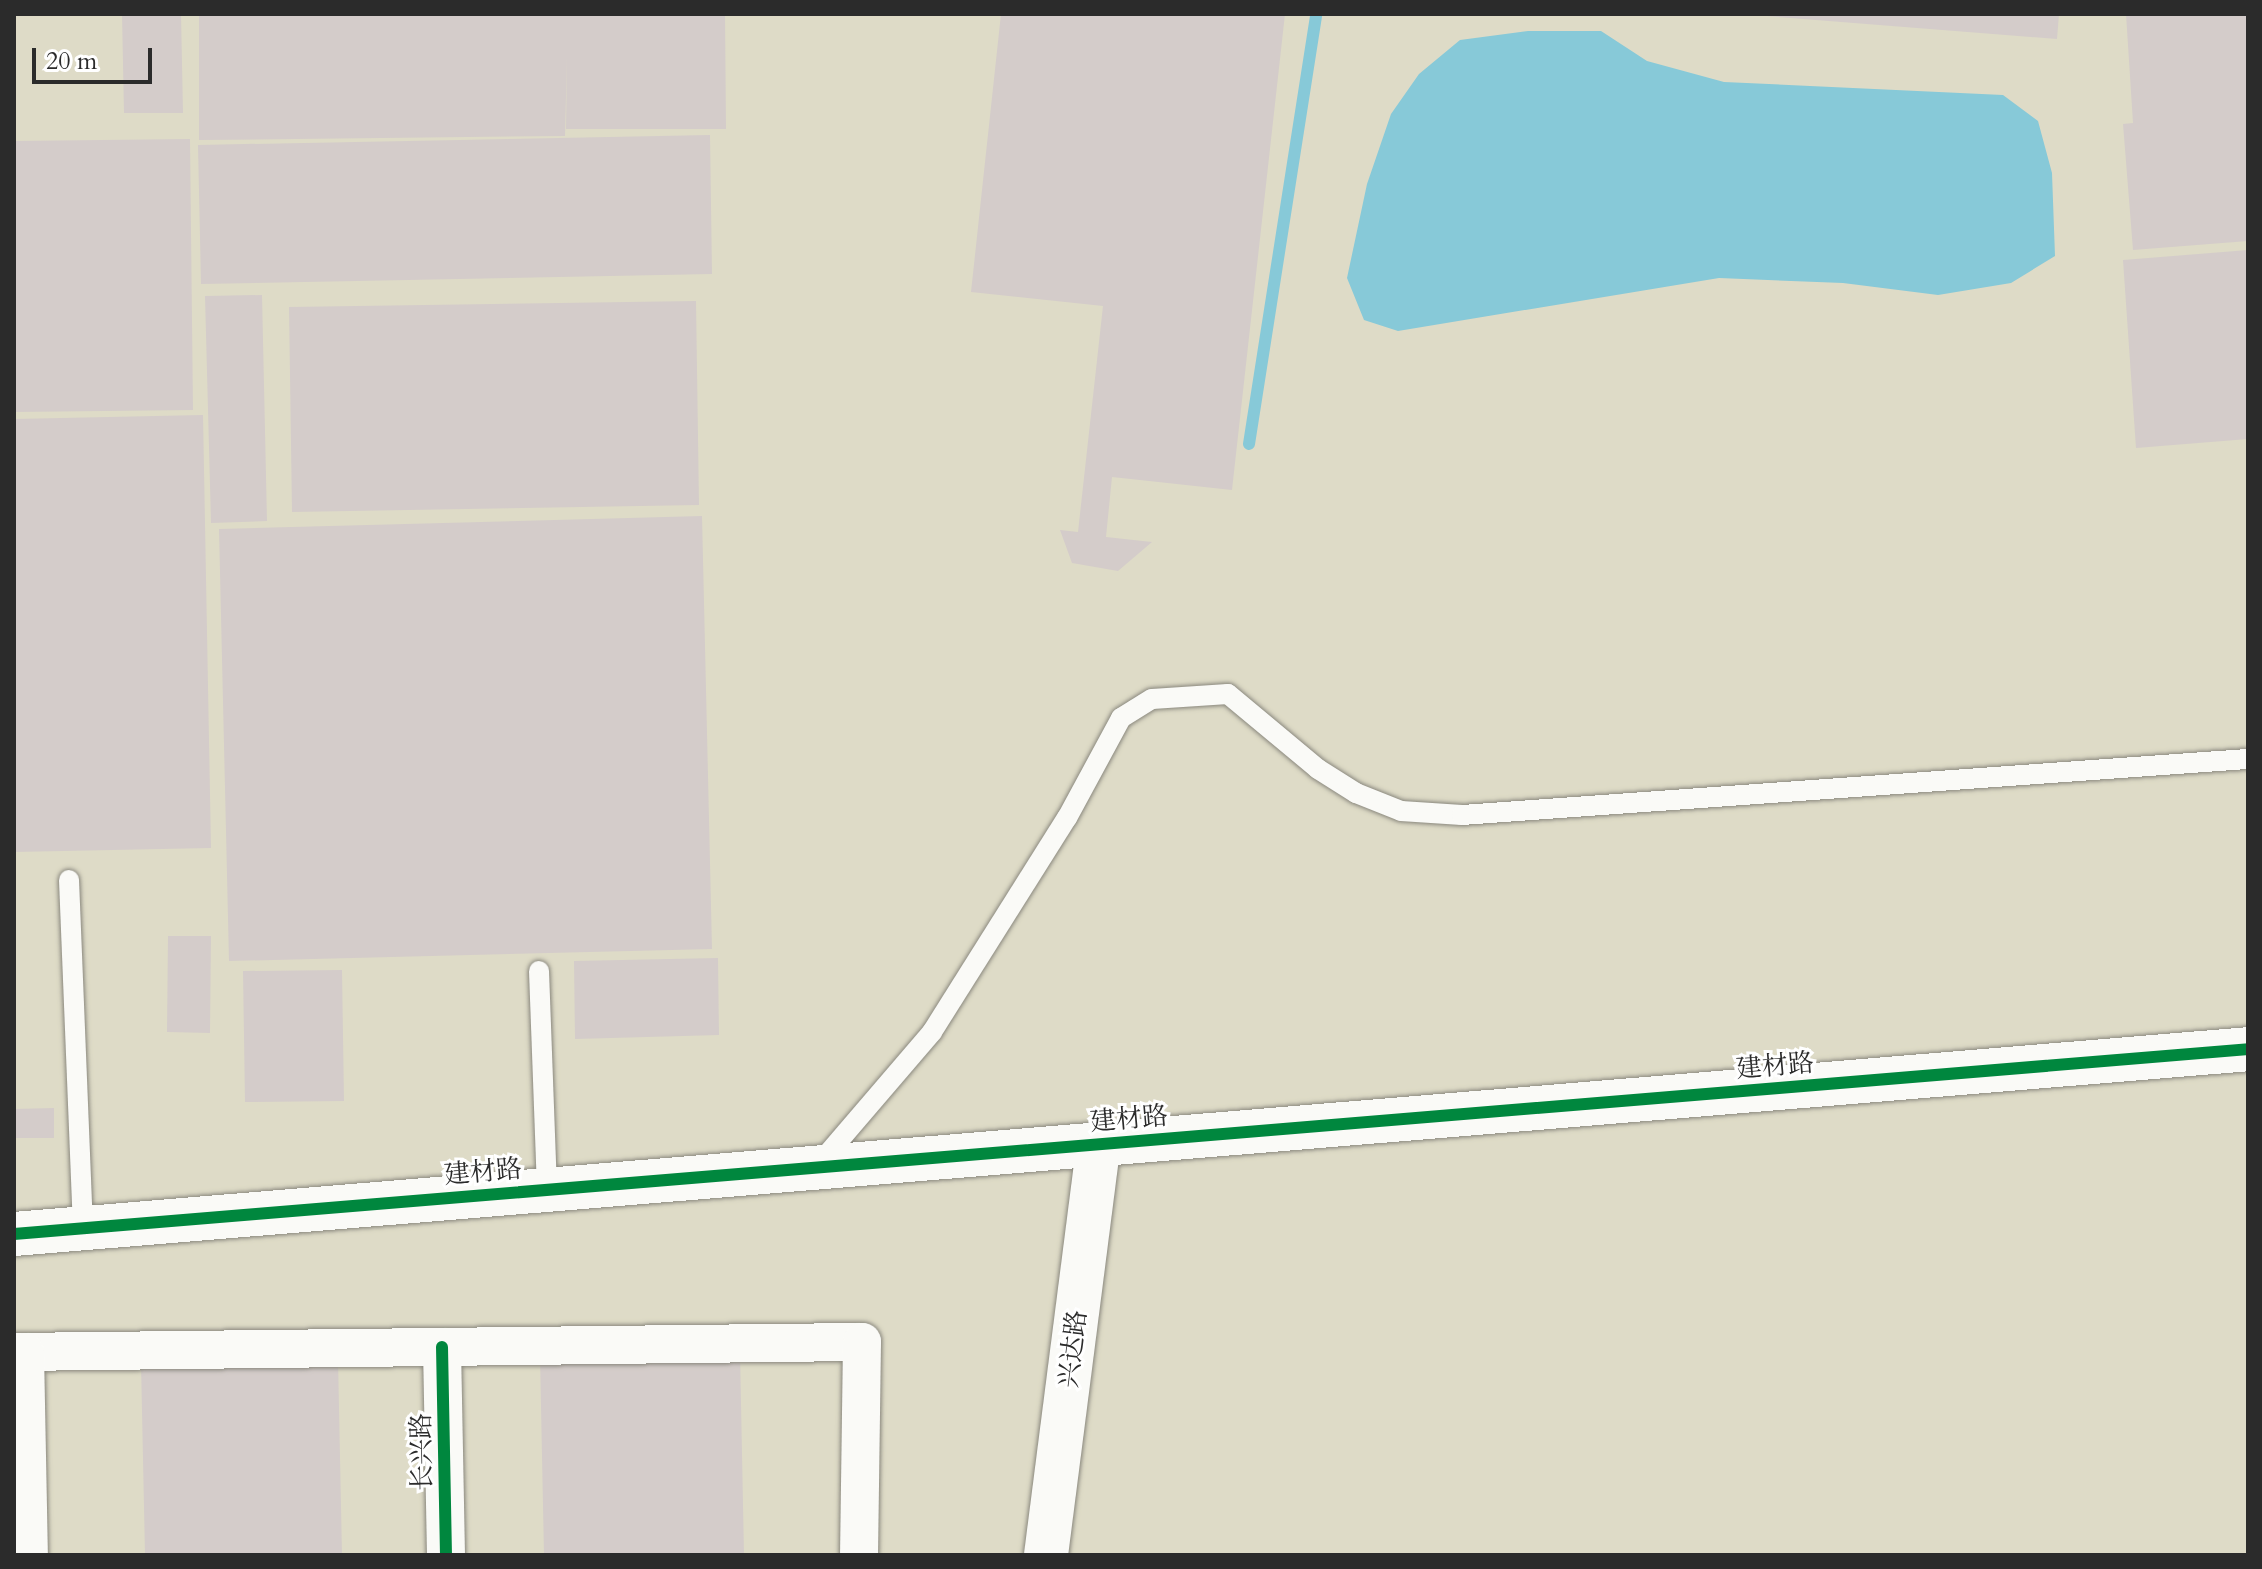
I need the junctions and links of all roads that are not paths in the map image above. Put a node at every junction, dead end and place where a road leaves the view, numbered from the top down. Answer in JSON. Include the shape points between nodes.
{"nodes":[{"id":1,"x":2248,"y":759,"type":"edge"},
{"id":2,"x":69,"y":880,"type":"dead end"},
{"id":3,"x":539,"y":971,"type":"dead end"},
{"id":4,"x":2248,"y":1049,"type":"edge"},
{"id":5,"x":1099,"y":1143,"type":"junction"},
{"id":6,"x":817,"y":1167,"type":"junction"},
{"id":7,"x":547,"y":1189,"type":"junction"},
{"id":8,"x":83,"y":1228,"type":"junction"},
{"id":9,"x":14,"y":1234,"type":"edge"},
{"id":10,"x":442,"y":1347,"type":"junction"},
{"id":11,"x":19,"y":1352,"type":"edge"},
{"id":12,"x":29,"y":1555,"type":"edge"},
{"id":13,"x":446,"y":1555,"type":"edge"},
{"id":14,"x":859,"y":1555,"type":"edge"},
{"id":15,"x":1046,"y":1555,"type":"edge"}],
"edges":[{"from":1,"to":6,"type":"lane","via":[[1462,815],[1401,811],[1356,793],[1318,769],[1228,694],[1152,699],[1121,718],[1067,818],[932,1032]]},
{"from":2,"to":8,"type":"lane"},
{"from":3,"to":7,"type":"lane"},
{"from":4,"to":5,"type":"street","name":"建材路"},
{"from":5,"to":6,"type":"street","name":"建材路"},
{"from":5,"to":15,"type":"street","name":"兴达路"},
{"from":6,"to":7,"type":"street","name":"建材路"},
{"from":7,"to":8,"type":"street","name":"建材路"},
{"from":8,"to":9,"type":"street","name":"建材路"},
{"from":10,"to":11,"type":"street"},
{"from":10,"to":13,"type":"street","name":"长兴路"},
{"from":10,"to":14,"type":"street","via":[[862,1342]]},
{"from":11,"to":12,"type":"street"}]}
